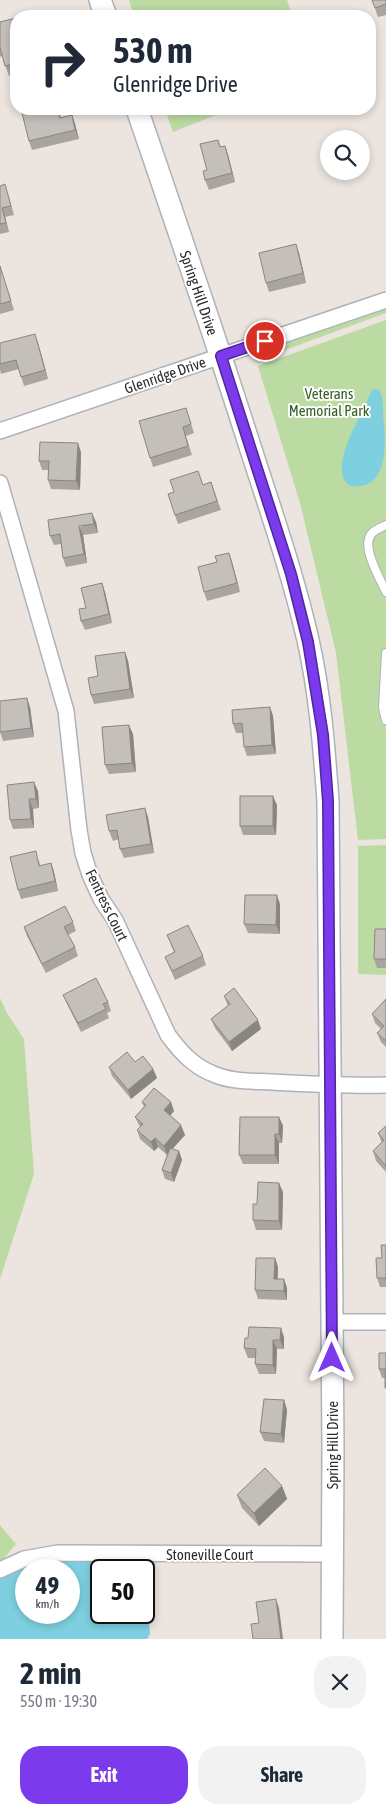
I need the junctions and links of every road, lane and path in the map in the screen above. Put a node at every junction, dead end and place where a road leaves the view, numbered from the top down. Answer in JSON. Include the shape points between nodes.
{"nodes":[{"id":1,"x":139,"y":115,"type":"edge"},
{"id":2,"x":386,"y":300,"type":"edge"},
{"id":3,"x":221,"y":356,"type":"junction"},
{"id":4,"x":0,"y":431,"type":"edge"},
{"id":5,"x":0,"y":483,"type":"edge"},
{"id":6,"x":386,"y":525,"type":"edge"},
{"id":7,"x":386,"y":592,"type":"edge"},
{"id":8,"x":386,"y":653,"type":"edge"},
{"id":9,"x":385,"y":685,"type":"edge"},
{"id":10,"x":386,"y":720,"type":"edge"},
{"id":11,"x":386,"y":1085,"type":"edge"},
{"id":12,"x":330,"y":1086,"type":"junction"},
{"id":13,"x":332,"y":1322,"type":"junction"},
{"id":14,"x":386,"y":1322,"type":"edge"},
{"id":15,"x":332,"y":1554,"type":"junction"},
{"id":16,"x":0,"y":1570,"type":"edge"},
{"id":17,"x":332,"y":1639,"type":"edge"}],
"edges":[{"from":1,"to":3,"type":"main road","name":"Spring Hill Drive"},
{"from":2,"to":3,"type":"street","name":"Glenridge Drive"},
{"from":3,"to":4,"type":"street","name":"Glenridge Drive"},
{"from":3,"to":12,"type":"main road","name":"Spring Hill Drive","via":[[296,592],[318,697],[328,801]]},
{"from":5,"to":12,"type":"street","name":"Fentress Court","via":[[66,711],[83,853],[100,898],[115,920],[168,1035],[193,1063],[226,1079]]},
{"from":6,"to":7,"type":"lane","via":[[372,533],[368,549]]},
{"from":8,"to":9,"type":"lane"},
{"from":9,"to":10,"type":"lane","via":[[383,707]]},
{"from":11,"to":12,"type":"street","name":"Fentress Court"},
{"from":12,"to":13,"type":"main road","name":"Spring Hill Drive"},
{"from":13,"to":14,"type":"street"},
{"from":13,"to":15,"type":"main road","name":"Spring Hill Drive"},
{"from":15,"to":16,"type":"street","name":"Stoneville Court","via":[[58,1554],[24,1559]]},
{"from":15,"to":17,"type":"main road","name":"Spring Hill Drive"}]}
